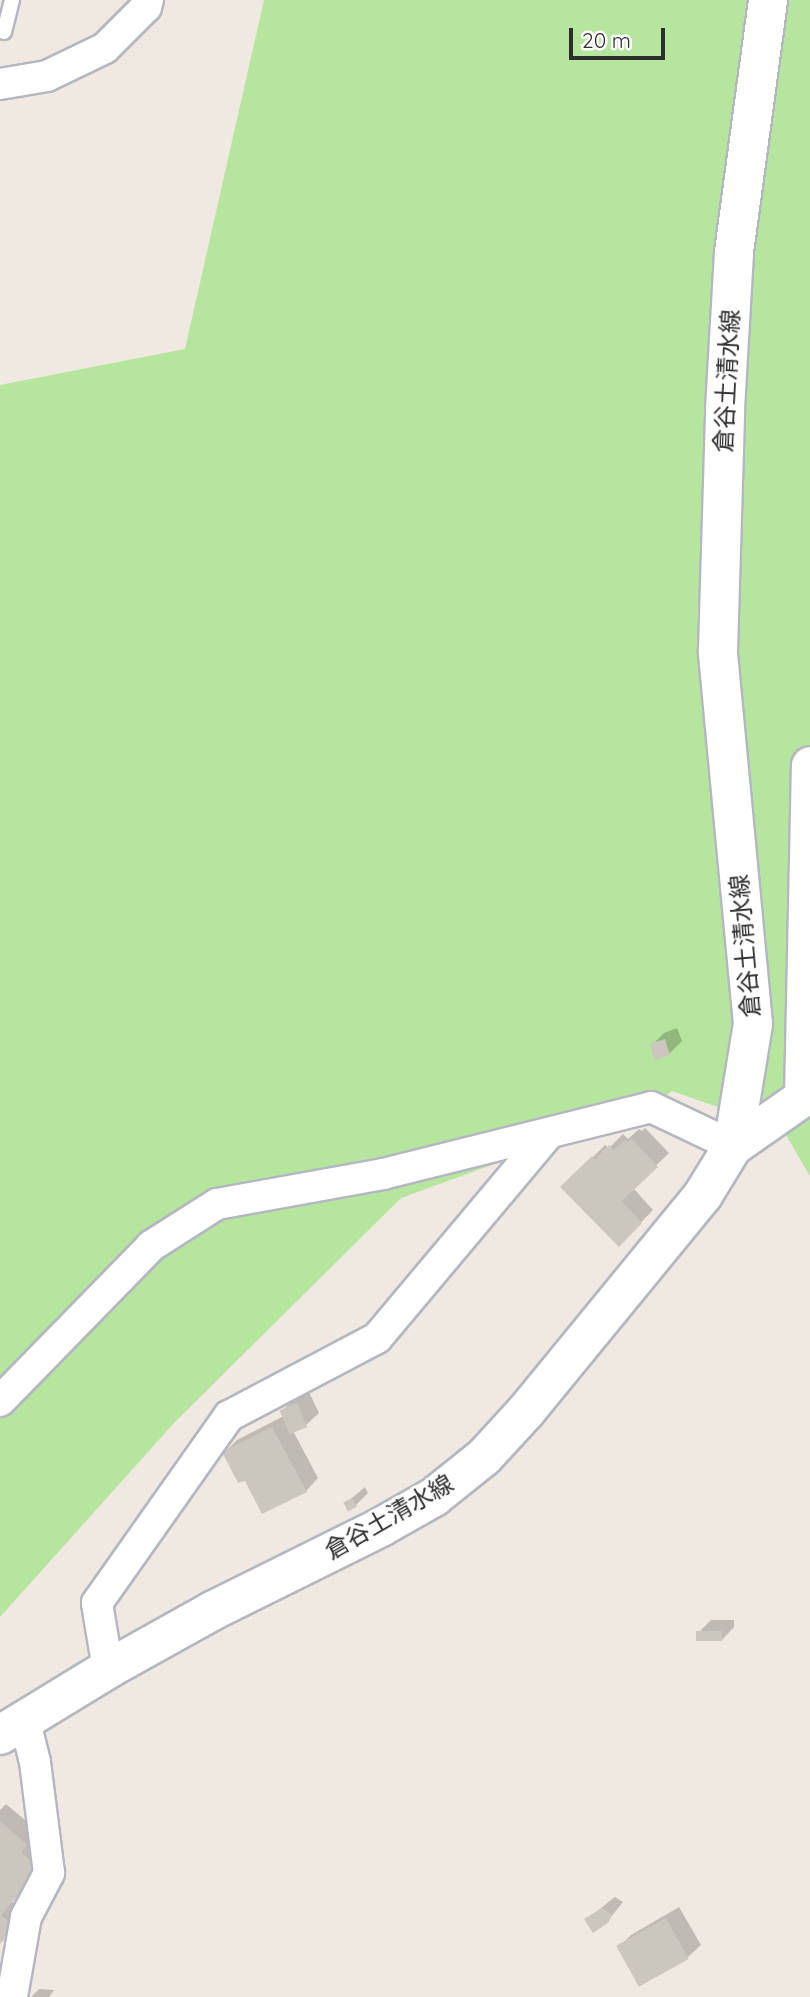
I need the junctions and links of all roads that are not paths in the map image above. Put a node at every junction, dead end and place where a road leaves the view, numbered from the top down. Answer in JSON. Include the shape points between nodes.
{"nodes":[{"id":1,"x":12,"y":0,"type":"edge"},
{"id":2,"x":148,"y":0,"type":"edge"},
{"id":3,"x":768,"y":0,"type":"edge"},
{"id":4,"x":4,"y":32,"type":"dead end"},
{"id":5,"x":0,"y":84,"type":"edge"},
{"id":6,"x":810,"y":765,"type":"edge"},
{"id":7,"x":548,"y":1134,"type":"junction"},
{"id":8,"x":733,"y":1146,"type":"junction"},
{"id":9,"x":0,"y":1401,"type":"edge"},
{"id":10,"x":108,"y":1669,"type":"junction"},
{"id":11,"x":12,"y":1727,"type":"edge"},
{"id":12,"x":12,"y":1997,"type":"edge"}],
"edges":[{"from":1,"to":4,"type":"lane"},
{"from":2,"to":5,"type":"street","via":[[106,48],[47,76]]},
{"from":3,"to":8,"type":"main road","name":"倉谷土清水線","via":[[734,252],[725,409],[718,651],[753,1024]]},
{"from":6,"to":8,"type":"street","via":[[803,1097]]},
{"from":7,"to":8,"type":"street","via":[[650,1107]]},
{"from":7,"to":9,"type":"street","via":[[383,1174],[217,1204],[151,1247]]},
{"from":7,"to":10,"type":"street","via":[[377,1338],[229,1416],[97,1604]]},
{"from":8,"to":10,"type":"main road","name":"倉谷土清水線","via":[[703,1195],[484,1457],[434,1497],[381,1527]]},
{"from":10,"to":11,"type":"main road","name":"倉谷土清水線"},
{"from":11,"to":12,"type":"street","via":[[35,1762],[49,1873],[26,1917]]}]}
